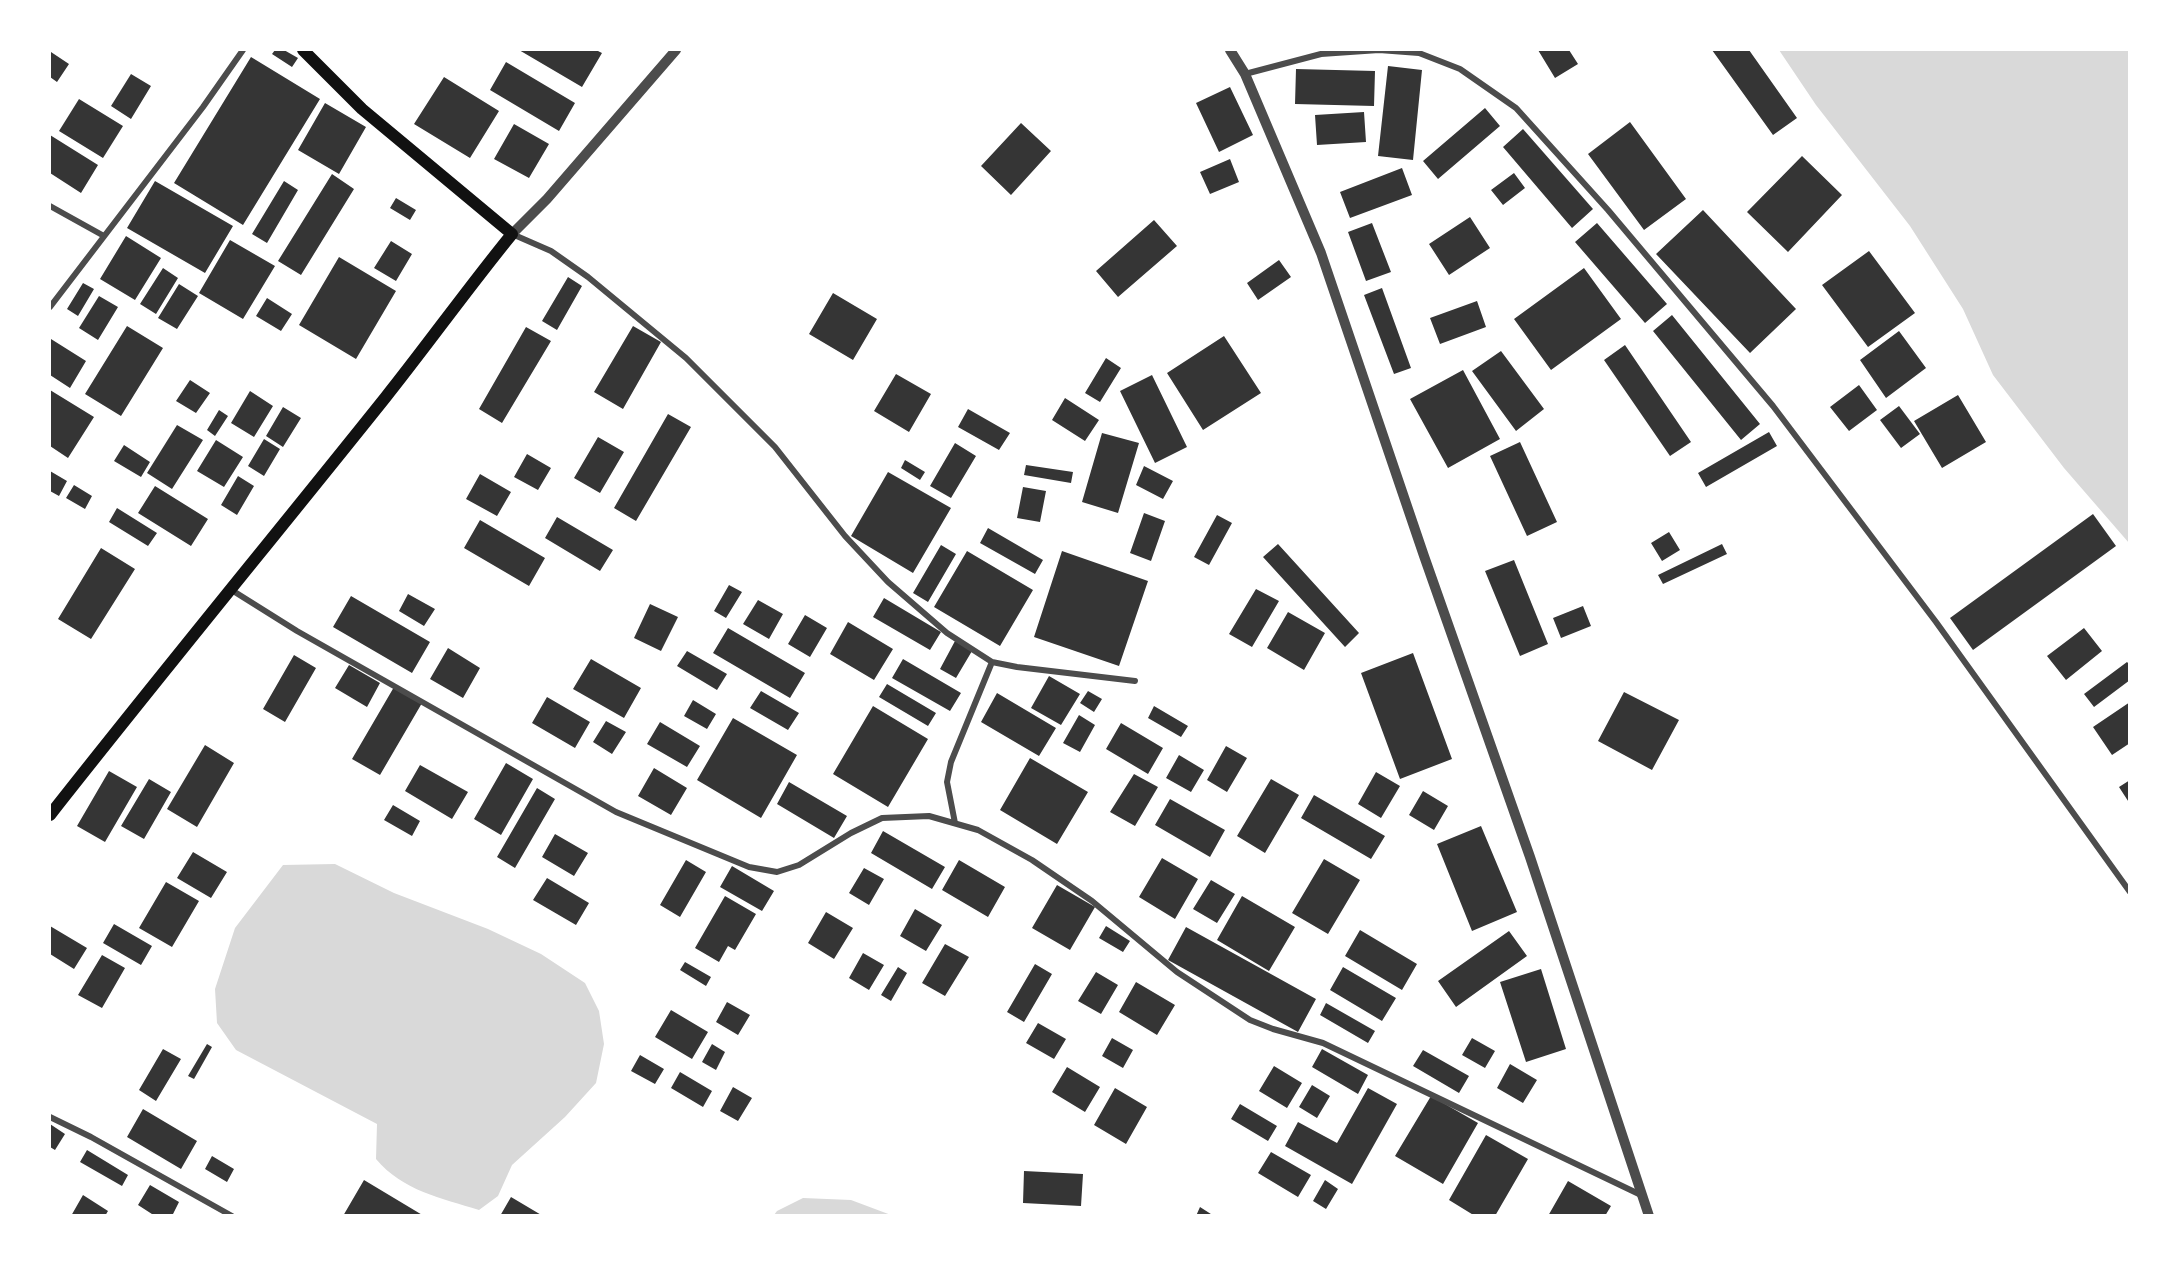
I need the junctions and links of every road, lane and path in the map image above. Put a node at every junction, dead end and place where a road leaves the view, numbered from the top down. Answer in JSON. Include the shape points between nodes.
{"nodes":[{"id":1,"x":243,"y":50,"type":"edge"},
{"id":2,"x":303,"y":50,"type":"edge"},
{"id":3,"x":676,"y":50,"type":"edge"},
{"id":4,"x":1230,"y":50,"type":"edge"},
{"id":5,"x":1245,"y":74,"type":"junction"},
{"id":6,"x":50,"y":206,"type":"edge"},
{"id":7,"x":512,"y":234,"type":"junction"},
{"id":8,"x":104,"y":236,"type":"junction"},
{"id":9,"x":50,"y":307,"type":"edge"},
{"id":10,"x":230,"y":589,"type":"junction"},
{"id":11,"x":993,"y":662,"type":"junction"},
{"id":12,"x":1136,"y":681,"type":"dead end"},
{"id":13,"x":50,"y":815,"type":"edge"},
{"id":14,"x":955,"y":823,"type":"junction"},
{"id":15,"x":2130,"y":892,"type":"edge"},
{"id":16,"x":50,"y":1117,"type":"edge"},
{"id":17,"x":1642,"y":1195,"type":"junction"},
{"id":18,"x":232,"y":1215,"type":"edge"},
{"id":19,"x":1649,"y":1215,"type":"edge"}],
"edges":[{"from":1,"to":8,"type":"street"},
{"from":2,"to":7,"type":"main road","via":[[362,109]]},
{"from":3,"to":7,"type":"street","via":[[547,200]]},
{"from":4,"to":5,"type":"street"},
{"from":5,"to":15,"type":"street","via":[[1321,54],[1379,50],[1419,53],[1461,69],[1516,108],[1608,210],[1773,406],[1936,622]]},
{"from":5,"to":17,"type":"street","via":[[1321,253],[1530,857]]},
{"from":6,"to":8,"type":"street"},
{"from":7,"to":10,"type":"main road"},
{"from":7,"to":11,"type":"street","via":[[552,251],[686,358],[775,447],[845,536],[888,582],[947,633]]},
{"from":8,"to":9,"type":"street"},
{"from":10,"to":13,"type":"main road"},
{"from":10,"to":14,"type":"street","via":[[616,812],[749,867],[777,872],[799,865],[882,818],[929,816]]},
{"from":11,"to":12,"type":"street"},
{"from":11,"to":14,"type":"street","via":[[951,762],[947,782]]},
{"from":14,"to":17,"type":"street","via":[[978,830],[1032,860],[1092,901],[1177,972],[1250,1020],[1323,1043]]},
{"from":16,"to":18,"type":"street"},
{"from":17,"to":19,"type":"street"}]}
